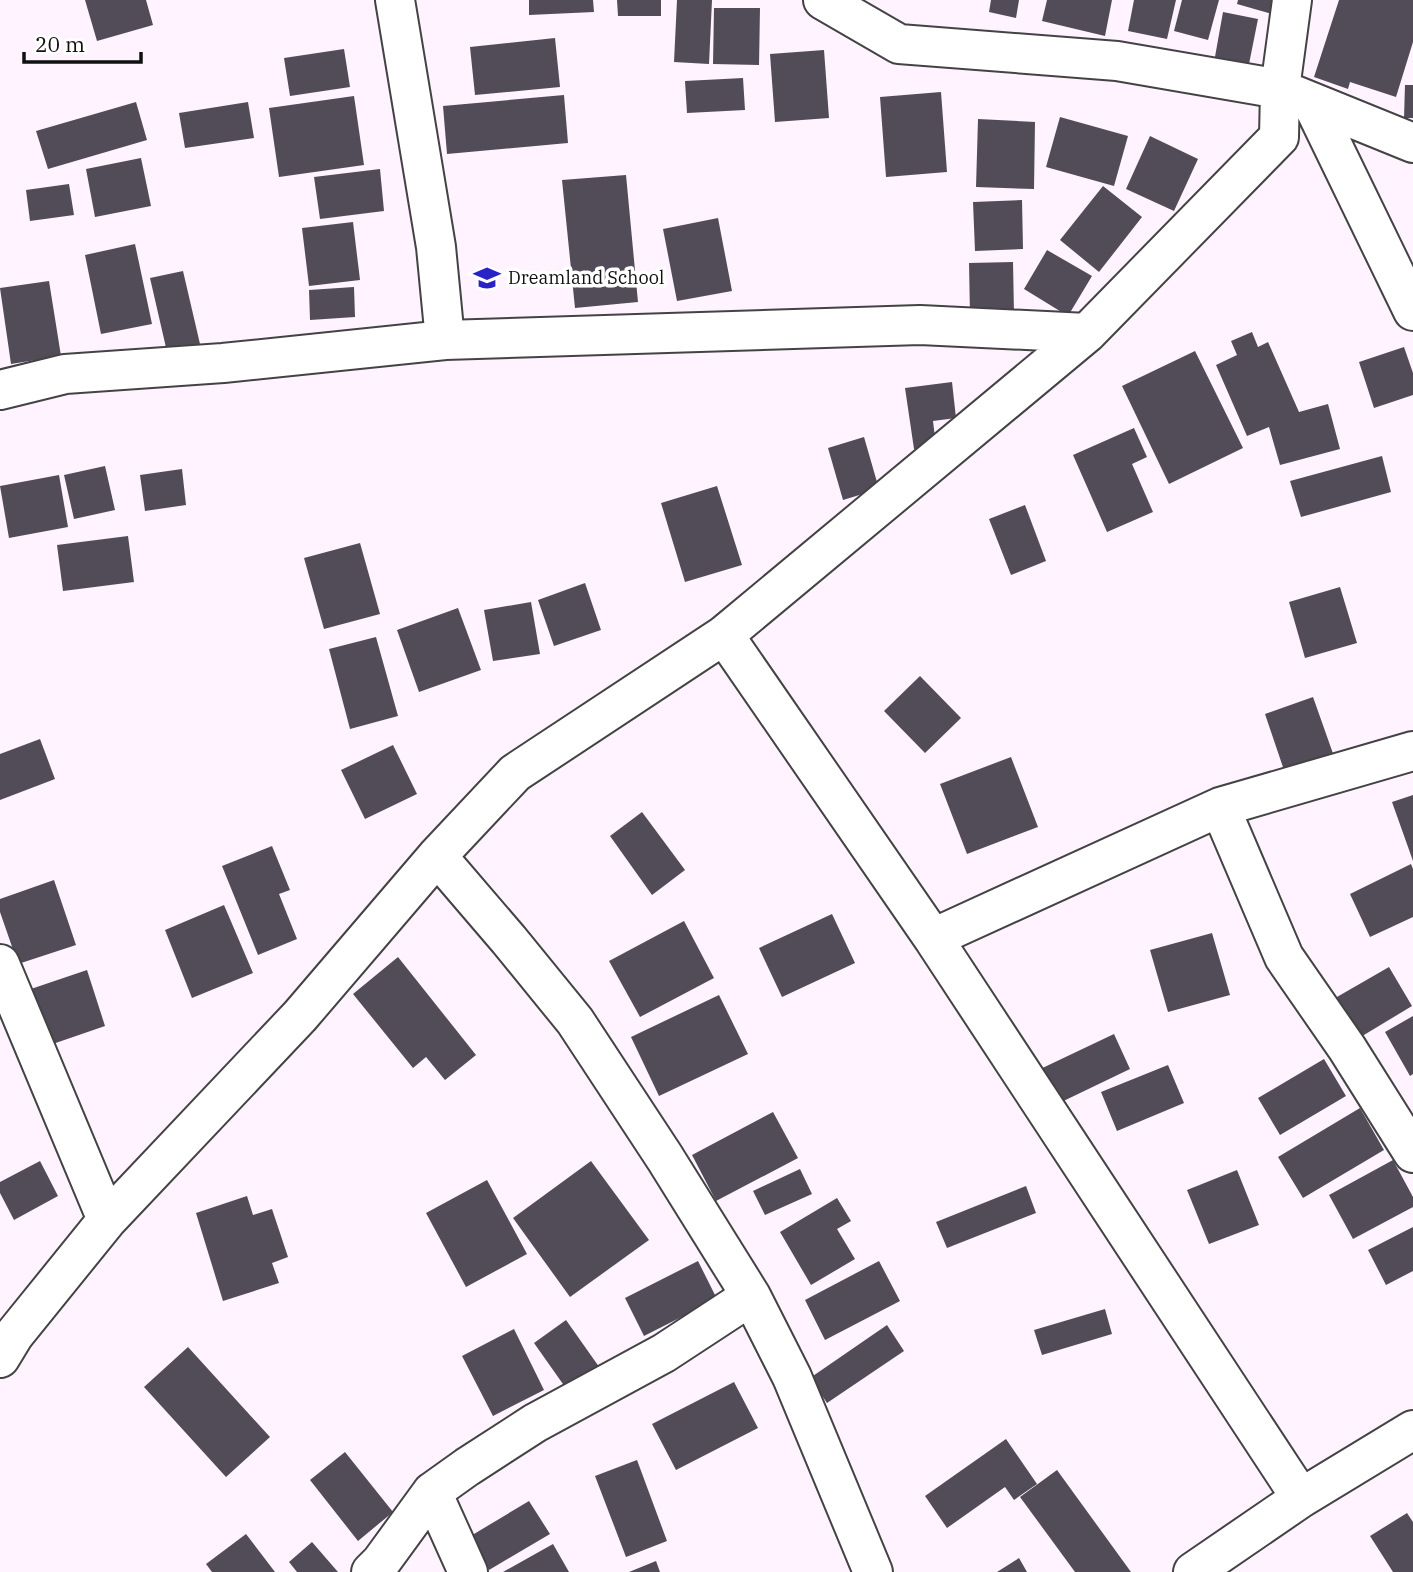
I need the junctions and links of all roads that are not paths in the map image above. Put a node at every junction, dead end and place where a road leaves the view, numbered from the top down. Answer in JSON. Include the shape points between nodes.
{"nodes":[{"id":1,"x":395,"y":0,"type":"edge"},
{"id":2,"x":822,"y":0,"type":"edge"},
{"id":3,"x":1292,"y":0,"type":"edge"},
{"id":4,"x":1296,"y":96,"type":"junction"},
{"id":5,"x":1413,"y":142,"type":"edge"},
{"id":6,"x":1413,"y":310,"type":"edge"},
{"id":7,"x":1087,"y":333,"type":"junction"},
{"id":8,"x":445,"y":340,"type":"junction"},
{"id":9,"x":0,"y":390,"type":"edge"},
{"id":10,"x":724,"y":635,"type":"junction"},
{"id":11,"x":1413,"y":751,"type":"edge"},
{"id":12,"x":1220,"y":807,"type":"junction"},
{"id":13,"x":437,"y":856,"type":"junction"},
{"id":14,"x":933,"y":938,"type":"junction"},
{"id":15,"x":0,"y":964,"type":"edge"},
{"id":16,"x":1413,"y":1153,"type":"edge"},
{"id":17,"x":107,"y":1220,"type":"junction"},
{"id":18,"x":751,"y":1296,"type":"junction"},
{"id":19,"x":5,"y":1338,"type":"edge"},
{"id":20,"x":1413,"y":1430,"type":"edge"},
{"id":21,"x":432,"y":1492,"type":"junction"},
{"id":22,"x":1301,"y":1498,"type":"junction"},
{"id":23,"x":371,"y":1572,"type":"edge"},
{"id":24,"x":468,"y":1572,"type":"edge"},
{"id":25,"x":873,"y":1572,"type":"edge"},
{"id":26,"x":1194,"y":1572,"type":"edge"}],
"edges":[{"from":1,"to":8,"type":"street","via":[[436,247]]},
{"from":2,"to":4,"type":"street","via":[[899,44],[1117,61]]},
{"from":3,"to":4,"type":"street"},
{"from":4,"to":5,"type":"street"},
{"from":4,"to":6,"type":"street"},
{"from":4,"to":7,"type":"street","via":[[1279,137]]},
{"from":7,"to":8,"type":"street","via":[[920,325]]},
{"from":7,"to":10,"type":"street"},
{"from":8,"to":9,"type":"street","via":[[65,374]]},
{"from":10,"to":13,"type":"street","via":[[515,773]]},
{"from":10,"to":14,"type":"street"},
{"from":11,"to":12,"type":"street"},
{"from":12,"to":14,"type":"street"},
{"from":12,"to":16,"type":"street","via":[[1284,957]]},
{"from":13,"to":17,"type":"street","via":[[300,1016]]},
{"from":13,"to":18,"type":"street","via":[[575,1021]]},
{"from":14,"to":22,"type":"street"},
{"from":15,"to":17,"type":"street"},
{"from":17,"to":19,"type":"street"},
{"from":18,"to":21,"type":"street","via":[[664,1353],[535,1423]]},
{"from":18,"to":25,"type":"street","via":[[792,1377]]},
{"from":20,"to":22,"type":"street"},
{"from":21,"to":23,"type":"street"},
{"from":21,"to":24,"type":"street"},
{"from":22,"to":26,"type":"street"}]}
